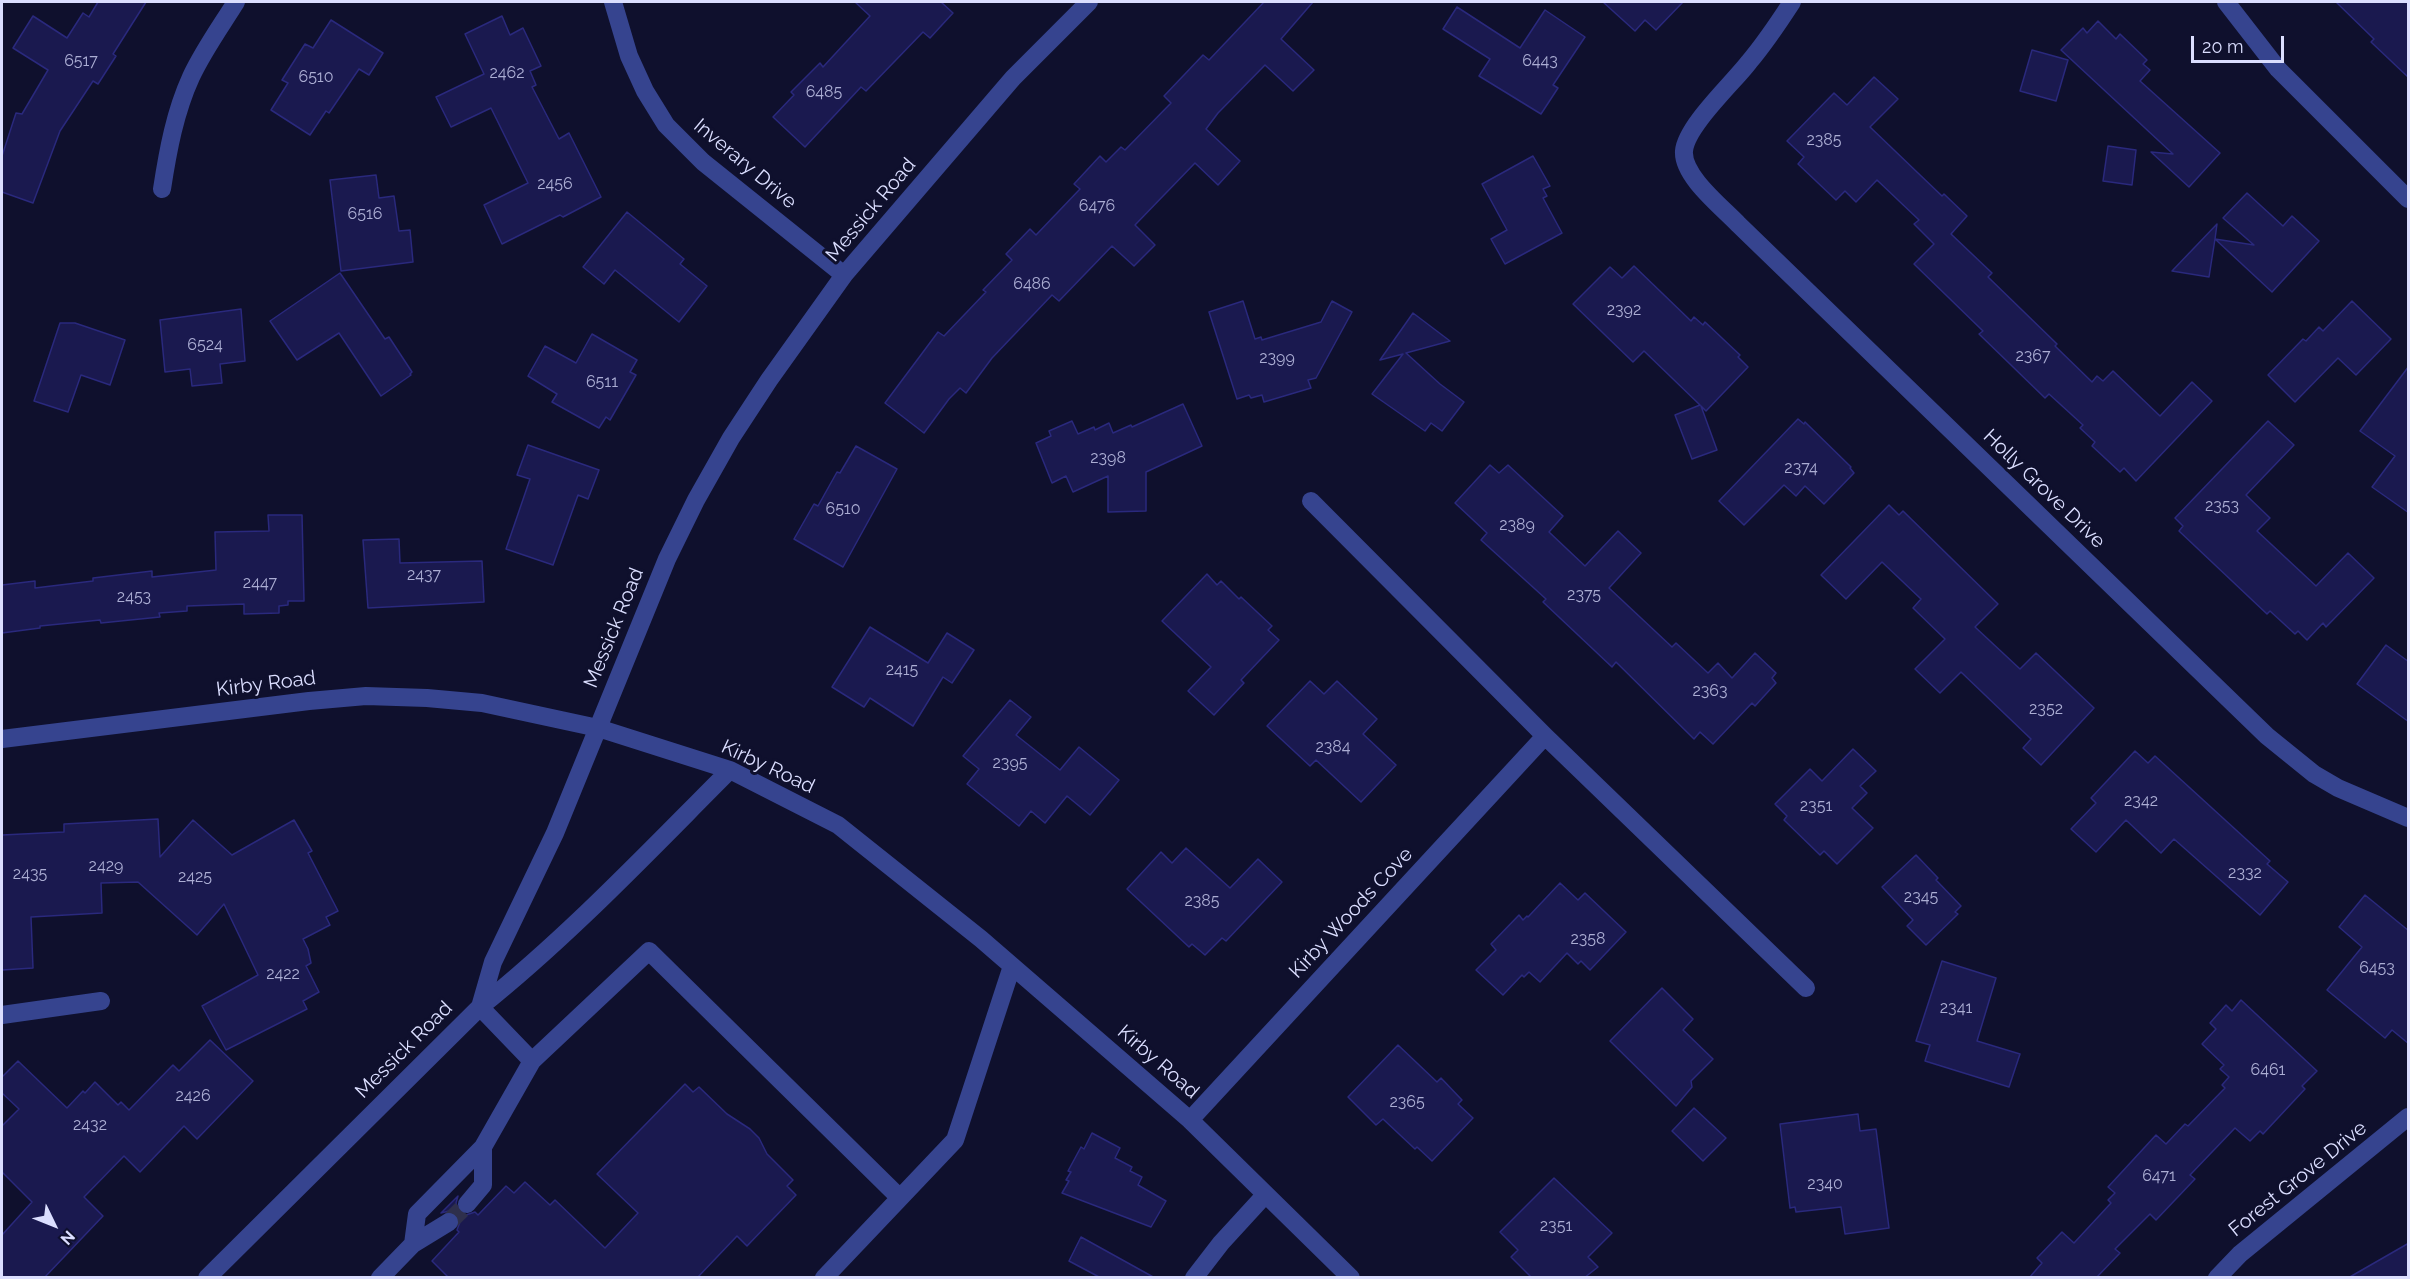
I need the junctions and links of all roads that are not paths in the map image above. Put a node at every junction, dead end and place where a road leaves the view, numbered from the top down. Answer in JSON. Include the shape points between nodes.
{"nodes":[{"id":1,"x":236,"y":2,"type":"edge"},
{"id":2,"x":613,"y":2,"type":"edge"},
{"id":3,"x":1089,"y":2,"type":"edge"},
{"id":4,"x":1792,"y":2,"type":"edge"},
{"id":5,"x":2226,"y":2,"type":"edge"},
{"id":6,"x":162,"y":189,"type":"dead end"},
{"id":7,"x":2409,"y":199,"type":"edge"},
{"id":8,"x":844,"y":275,"type":"junction"},
{"id":9,"x":1311,"y":501,"type":"dead end"},
{"id":10,"x":598,"y":728,"type":"junction"},
{"id":11,"x":1545,"y":736,"type":"junction"},
{"id":12,"x":2,"y":739,"type":"edge"},
{"id":13,"x":730,"y":770,"type":"junction"},
{"id":14,"x":2409,"y":818,"type":"edge"},
{"id":15,"x":1012,"y":966,"type":"junction"},
{"id":16,"x":1806,"y":987,"type":"dead end"},
{"id":17,"x":101,"y":1001,"type":"dead end"},
{"id":18,"x":480,"y":1006,"type":"junction"},
{"id":19,"x":2,"y":1015,"type":"edge"},
{"id":20,"x":532,"y":1061,"type":"junction"},
{"id":21,"x":2409,"y":1117,"type":"edge"},
{"id":22,"x":1190,"y":1119,"type":"junction"},
{"id":23,"x":483,"y":1147,"type":"junction"},
{"id":24,"x":1265,"y":1195,"type":"junction"},
{"id":25,"x":900,"y":1198,"type":"junction"},
{"id":26,"x":467,"y":1204,"type":"tunnel mouth"},
{"id":27,"x":449,"y":1222,"type":"tunnel mouth"},
{"id":28,"x":413,"y":1244,"type":"junction"},
{"id":29,"x":207,"y":1278,"type":"edge"},
{"id":30,"x":380,"y":1278,"type":"edge"},
{"id":31,"x":824,"y":1278,"type":"edge"},
{"id":32,"x":1194,"y":1278,"type":"edge"},
{"id":33,"x":1351,"y":1278,"type":"edge"},
{"id":34,"x":2217,"y":1278,"type":"edge"}],
"edges":[{"from":1,"to":6,"type":"street","via":[[191,75],[179,106]]},
{"from":2,"to":8,"type":"street","name":"Inverary Drive","via":[[629,56],[666,125],[703,162]]},
{"from":3,"to":8,"type":"street","name":"Messick Road","via":[[1013,78]]},
{"from":4,"to":14,"type":"street","name":"Holly Grove Drive","via":[[1695,127],[1684,151],[1687,164],[1704,189],[2267,736],[2338,788]]},
{"from":5,"to":7,"type":"street","via":[[2278,69]]},
{"from":8,"to":10,"type":"street","name":"Messick Road","via":[[769,380],[696,500],[663,568]]},
{"from":9,"to":11,"type":"street"},
{"from":10,"to":12,"type":"street","name":"Kirby Road","via":[[482,703],[366,696]]},
{"from":10,"to":13,"type":"street","name":"Kirby Road"},
{"from":10,"to":18,"type":"street","name":"Messick Road","via":[[555,833],[493,962]]},
{"from":11,"to":16,"type":"street"},
{"from":11,"to":22,"type":"street","name":"Kirby Woods Cove"},
{"from":13,"to":15,"type":"street","name":"Kirby Road","via":[[838,825]]},
{"from":13,"to":18,"type":"street","via":[[545,951]]},
{"from":15,"to":22,"type":"street","name":"Kirby Road"},
{"from":15,"to":25,"type":"street","via":[[955,1140]]},
{"from":17,"to":19,"type":"street"},
{"from":18,"to":20,"type":"street"},
{"from":18,"to":29,"type":"street","name":"Messick Road"},
{"from":20,"to":23,"type":"street"},
{"from":20,"to":25,"type":"street","via":[[648,951]]},
{"from":21,"to":34,"type":"street","name":"Forest Grove Drive","via":[[2240,1254]]},
{"from":22,"to":24,"type":"street","name":"Kirby Road"},
{"from":23,"to":26,"type":"street","via":[[483,1185]]},
{"from":23,"to":28,"type":"street","via":[[417,1214]]},
{"from":24,"to":32,"type":"street"},
{"from":24,"to":33,"type":"street","name":"Kirby Road"},
{"from":25,"to":31,"type":"street"},
{"from":27,"to":28,"type":"street"},
{"from":28,"to":30,"type":"street"}]}
